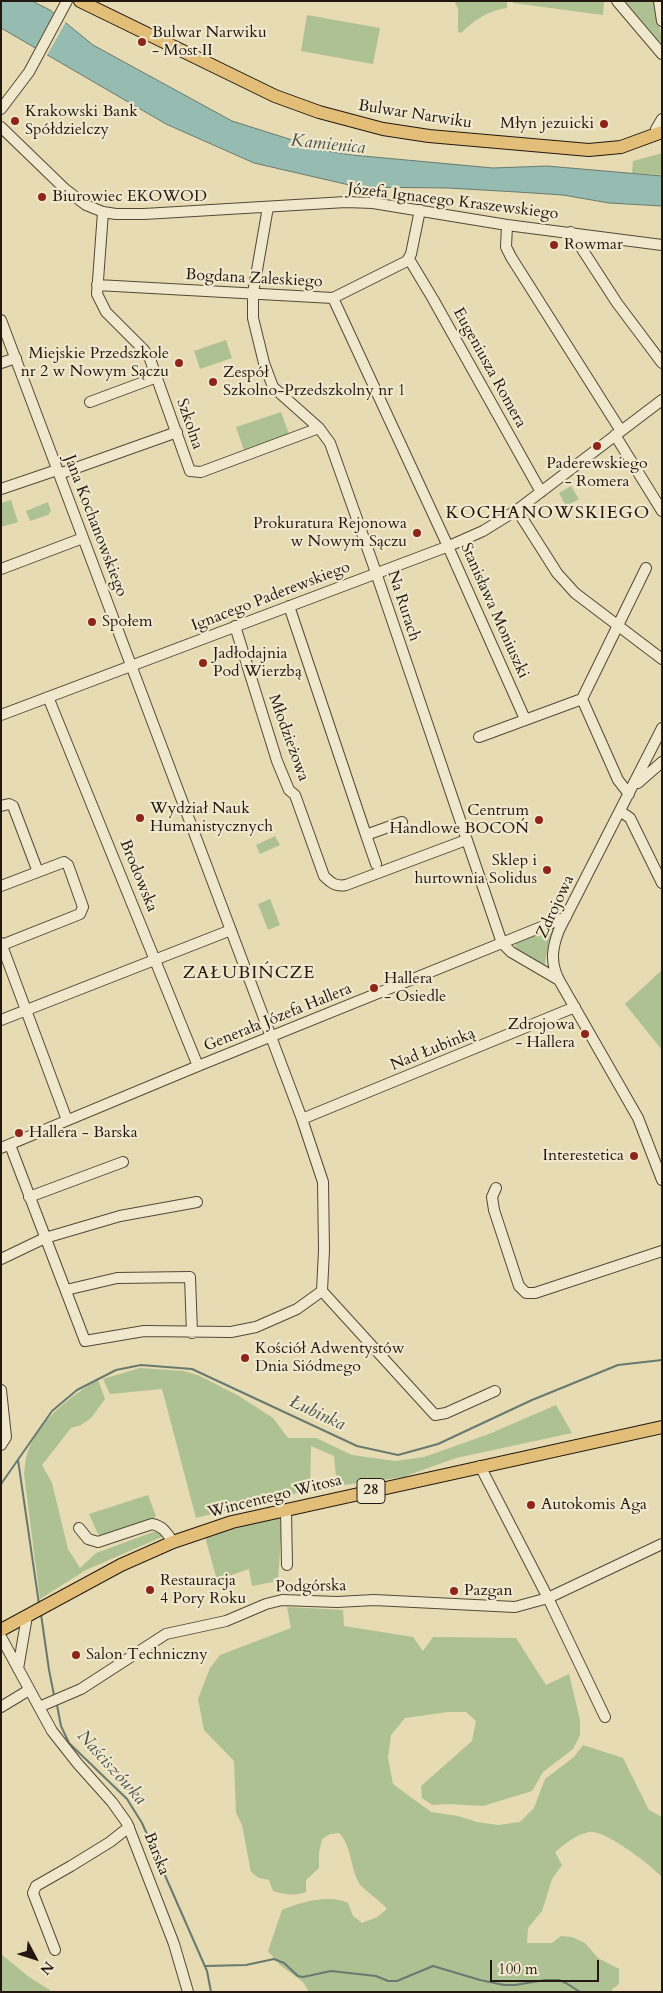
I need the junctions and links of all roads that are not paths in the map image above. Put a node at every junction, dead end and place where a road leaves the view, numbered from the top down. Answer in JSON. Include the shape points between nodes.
{"nodes":[{"id":1,"x":67,"y":1,"type":"edge"},
{"id":2,"x":80,"y":1,"type":"edge"},
{"id":3,"x":617,"y":1,"type":"edge"},
{"id":4,"x":659,"y":1,"type":"edge"},
{"id":5,"x":662,"y":21,"type":"edge"},
{"id":6,"x":662,"y":54,"type":"edge"},
{"id":7,"x":1,"y":109,"type":"edge"},
{"id":8,"x":660,"y":126,"type":"edge"},
{"id":9,"x":1,"y":127,"type":"edge"},
{"id":10,"x":268,"y":207,"type":"junction"},
{"id":11,"x":420,"y":210,"type":"junction"},
{"id":12,"x":103,"y":212,"type":"junction"},
{"id":13,"x":507,"y":225,"type":"junction"},
{"id":14,"x":571,"y":232,"type":"junction"},
{"id":15,"x":662,"y":245,"type":"edge"},
{"id":16,"x":409,"y":259,"type":"junction"},
{"id":17,"x":97,"y":285,"type":"junction"},
{"id":18,"x":253,"y":294,"type":"junction"},
{"id":19,"x":333,"y":298,"type":"junction"},
{"id":20,"x":1,"y":320,"type":"edge"},
{"id":21,"x":16,"y":358,"type":"junction"},
{"id":22,"x":662,"y":363,"type":"edge"},
{"id":23,"x":1,"y":364,"type":"edge"},
{"id":24,"x":156,"y":377,"type":"junction"},
{"id":25,"x":662,"y":400,"type":"edge"},
{"id":26,"x":90,"y":402,"type":"dead end"},
{"id":27,"x":319,"y":428,"type":"junction"},
{"id":28,"x":177,"y":432,"type":"junction"},
{"id":29,"x":618,"y":433,"type":"junction"},
{"id":30,"x":58,"y":472,"type":"junction"},
{"id":31,"x":1,"y":489,"type":"edge"},
{"id":32,"x":541,"y":492,"type":"junction"},
{"id":33,"x":517,"y":510,"type":"junction"},
{"id":34,"x":662,"y":511,"type":"edge"},
{"id":35,"x":83,"y":538,"type":"junction"},
{"id":36,"x":449,"y":546,"type":"junction"},
{"id":37,"x":1,"y":568,"type":"edge"},
{"id":38,"x":646,"y":568,"type":"dead end"},
{"id":39,"x":376,"y":573,"type":"junction"},
{"id":40,"x":290,"y":606,"type":"junction"},
{"id":41,"x":235,"y":626,"type":"junction"},
{"id":42,"x":618,"y":626,"type":"junction"},
{"id":43,"x":662,"y":659,"type":"edge"},
{"id":44,"x":131,"y":665,"type":"junction"},
{"id":45,"x":48,"y":697,"type":"junction"},
{"id":46,"x":582,"y":698,"type":"junction"},
{"id":47,"x":1,"y":715,"type":"edge"},
{"id":48,"x":525,"y":719,"type":"junction"},
{"id":49,"x":662,"y":728,"type":"edge"},
{"id":50,"x":478,"y":737,"type":"dead end"},
{"id":51,"x":662,"y":762,"type":"edge"},
{"id":52,"x":628,"y":794,"type":"junction"},
{"id":53,"x":1,"y":806,"type":"edge"},
{"id":54,"x":620,"y":811,"type":"junction"},
{"id":55,"x":402,"y":822,"type":"dead end"},
{"id":56,"x":366,"y":835,"type":"junction"},
{"id":57,"x":466,"y":840,"type":"junction"},
{"id":58,"x":376,"y":864,"type":"dead end"},
{"id":59,"x":38,"y":872,"type":"junction"},
{"id":60,"x":662,"y":883,"type":"edge"},
{"id":61,"x":1,"y":886,"type":"edge"},
{"id":62,"x":566,"y":917,"type":"junction"},
{"id":63,"x":231,"y":930,"type":"junction"},
{"id":64,"x":502,"y":943,"type":"junction"},
{"id":65,"x":2,"y":944,"type":"edge"},
{"id":66,"x":155,"y":960,"type":"junction"},
{"id":67,"x":559,"y":980,"type":"junction"},
{"id":68,"x":575,"y":1008,"type":"junction"},
{"id":69,"x":26,"y":1010,"type":"junction"},
{"id":70,"x":1,"y":1020,"type":"edge"},
{"id":71,"x":271,"y":1036,"type":"junction"},
{"id":72,"x":198,"y":1066,"type":"junction"},
{"id":73,"x":302,"y":1119,"type":"junction"},
{"id":74,"x":67,"y":1120,"type":"junction"},
{"id":75,"x":6,"y":1146,"type":"edge"},
{"id":76,"x":122,"y":1162,"type":"dead end"},
{"id":77,"x":662,"y":1180,"type":"edge"},
{"id":78,"x":496,"y":1188,"type":"dead end"},
{"id":79,"x":29,"y":1196,"type":"junction"},
{"id":80,"x":197,"y":1202,"type":"dead end"},
{"id":81,"x":45,"y":1238,"type":"junction"},
{"id":82,"x":662,"y":1251,"type":"edge"},
{"id":83,"x":1,"y":1258,"type":"edge"},
{"id":84,"x":66,"y":1290,"type":"junction"},
{"id":85,"x":322,"y":1291,"type":"junction"},
{"id":86,"x":192,"y":1333,"type":"junction"},
{"id":87,"x":1,"y":1390,"type":"edge"},
{"id":88,"x":495,"y":1391,"type":"dead end"},
{"id":89,"x":662,"y":1427,"type":"edge"},
{"id":90,"x":4,"y":1441,"type":"edge"},
{"id":91,"x":480,"y":1466,"type":"junction"},
{"id":92,"x":286,"y":1510,"type":"junction"},
{"id":93,"x":79,"y":1528,"type":"dead end"},
{"id":94,"x":173,"y":1542,"type":"junction"},
{"id":95,"x":662,"y":1544,"type":"edge"},
{"id":96,"x":286,"y":1565,"type":"dead end"},
{"id":97,"x":548,"y":1598,"type":"junction"},
{"id":98,"x":31,"y":1615,"type":"junction"},
{"id":99,"x":1,"y":1630,"type":"edge"},
{"id":100,"x":1,"y":1637,"type":"edge"},
{"id":101,"x":18,"y":1669,"type":"junction"},
{"id":102,"x":29,"y":1690,"type":"junction"},
{"id":103,"x":1,"y":1707,"type":"edge"},
{"id":104,"x":39,"y":1707,"type":"junction"},
{"id":105,"x":605,"y":1716,"type":"dead end"},
{"id":106,"x":129,"y":1827,"type":"junction"},
{"id":107,"x":55,"y":1950,"type":"dead end"},
{"id":108,"x":188,"y":1992,"type":"edge"}],
"edges":[{"from":1,"to":7,"type":"street","via":[[20,86]]},
{"from":2,"to":8,"type":"main road","name":"Bulwar Narwiku","via":[[275,96],[347,120],[403,133],[596,150],[621,147]]},
{"from":3,"to":6,"type":"street"},
{"from":4,"to":5,"type":"street"},
{"from":9,"to":12,"type":"street","name":"Józefa Ignacego Kraszewskiego","via":[[65,189],[86,205]]},
{"from":10,"to":11,"type":"street","name":"Józefa Ignacego Kraszewskiego","via":[[346,202]]},
{"from":10,"to":12,"type":"street","name":"Józefa Ignacego Kraszewskiego","via":[[144,214]]},
{"from":10,"to":18,"type":"street","name":"Na Rurach"},
{"from":11,"to":13,"type":"street","name":"Józefa Ignacego Kraszewskiego"},
{"from":11,"to":16,"type":"street"},
{"from":12,"to":17,"type":"street","name":"Szkolna"},
{"from":13,"to":14,"type":"street","name":"Józefa Ignacego Kraszewskiego"},
{"from":13,"to":29,"type":"street","via":[[506,247],[511,257]]},
{"from":14,"to":15,"type":"street","name":"Józefa Ignacego Kraszewskiego"},
{"from":14,"to":22,"type":"street","via":[[617,304]]},
{"from":16,"to":19,"type":"street","name":"Bogdana Zaleskiego"},
{"from":16,"to":32,"type":"street","name":"Eugeniusza Romera"},
{"from":17,"to":18,"type":"street","name":"Bogdana Zaleskiego"},
{"from":17,"to":24,"type":"street","name":"Szkolna","via":[[97,294],[106,312],[144,350]]},
{"from":18,"to":19,"type":"street","name":"Bogdana Zaleskiego"},
{"from":18,"to":27,"type":"street","name":"Na Rurach","via":[[253,318],[273,387]]},
{"from":19,"to":36,"type":"street","name":"Stanisława Moniuszki"},
{"from":20,"to":21,"type":"street","name":"Jana Kochanowskiego"},
{"from":21,"to":23,"type":"street"},
{"from":21,"to":30,"type":"street","name":"Jana Kochanowskiego"},
{"from":24,"to":26,"type":"street"},
{"from":24,"to":28,"type":"street","name":"Szkolna"},
{"from":25,"to":29,"type":"street","name":"Ignacego Paderewskiego"},
{"from":27,"to":28,"type":"street","name":"Szkolna","via":[[198,472],[188,468]]},
{"from":27,"to":39,"type":"street","name":"Na Rurach","via":[[330,443]]},
{"from":28,"to":30,"type":"street"},
{"from":29,"to":32,"type":"street","name":"Ignacego Paderewskiego"},
{"from":29,"to":34,"type":"street"},
{"from":30,"to":31,"type":"street"},
{"from":30,"to":35,"type":"street","name":"Jana Kochanowskiego"},
{"from":32,"to":33,"type":"street","name":"Ignacego Paderewskiego"},
{"from":33,"to":36,"type":"street","name":"Ignacego Paderewskiego","via":[[483,531]]},
{"from":33,"to":42,"type":"street","via":[[558,574],[575,593]]},
{"from":35,"to":37,"type":"street"},
{"from":35,"to":44,"type":"street","name":"Jana Kochanowskiego"},
{"from":36,"to":39,"type":"street","name":"Ignacego Paderewskiego"},
{"from":36,"to":48,"type":"street","name":"Stanisława Moniuszki"},
{"from":38,"to":42,"type":"street"},
{"from":39,"to":40,"type":"street","name":"Ignacego Paderewskiego"},
{"from":39,"to":57,"type":"street","name":"Na Rurach"},
{"from":40,"to":41,"type":"street","name":"Ignacego Paderewskiego"},
{"from":40,"to":56,"type":"street"},
{"from":41,"to":44,"type":"street","name":"Ignacego Paderewskiego"},
{"from":41,"to":57,"type":"street","name":"Młodzieżowa","via":[[277,761],[289,790],[295,795],[324,876],[331,883],[346,885]]},
{"from":42,"to":43,"type":"street"},
{"from":42,"to":46,"type":"street"},
{"from":44,"to":45,"type":"street","name":"Ignacego Paderewskiego"},
{"from":44,"to":63,"type":"street","name":"Jana Kochanowskiego"},
{"from":45,"to":47,"type":"street","name":"Ignacego Paderewskiego"},
{"from":45,"to":66,"type":"street","name":"Brodowska"},
{"from":46,"to":48,"type":"street"},
{"from":46,"to":52,"type":"street","via":[[618,780]]},
{"from":48,"to":50,"type":"street"},
{"from":49,"to":52,"type":"street","name":"Zdrojowa"},
{"from":51,"to":52,"type":"street"},
{"from":52,"to":54,"type":"street","name":"Zdrojowa"},
{"from":53,"to":59,"type":"street","via":[[13,806]]},
{"from":54,"to":60,"type":"street","via":[[630,818]]},
{"from":54,"to":62,"type":"street","name":"Zdrojowa"},
{"from":55,"to":56,"type":"street"},
{"from":56,"to":58,"type":"street"},
{"from":57,"to":64,"type":"street","name":"Na Rurach"},
{"from":59,"to":61,"type":"street"},
{"from":59,"to":65,"type":"street","via":[[66,863],[82,903],[82,912]]},
{"from":62,"to":64,"type":"street","name":"Generała Józefa Hallera"},
{"from":62,"to":67,"type":"street","name":"Zdrojowa","via":[[553,950],[553,964]]},
{"from":63,"to":66,"type":"street"},
{"from":63,"to":71,"type":"street","name":"Jana Kochanowskiego"},
{"from":64,"to":67,"type":"street","via":[[511,952]]},
{"from":64,"to":71,"type":"street","name":"Generała Józefa Hallera"},
{"from":65,"to":69,"type":"street"},
{"from":66,"to":69,"type":"street"},
{"from":66,"to":72,"type":"street","name":"Brodowska"},
{"from":67,"to":68,"type":"street","name":"Zdrojowa"},
{"from":68,"to":73,"type":"street","name":"Nad Łubinką"},
{"from":68,"to":77,"type":"street","name":"Zdrojowa","via":[[638,1118]]},
{"from":69,"to":70,"type":"street"},
{"from":69,"to":74,"type":"street"},
{"from":71,"to":72,"type":"street","name":"Generała Józefa Hallera"},
{"from":71,"to":73,"type":"street","name":"Jana Kochanowskiego"},
{"from":72,"to":74,"type":"street","name":"Generała Józefa Hallera"},
{"from":73,"to":85,"type":"street","name":"Jana Kochanowskiego","via":[[323,1182]]},
{"from":74,"to":75,"type":"street","name":"Generała Józefa Hallera"},
{"from":75,"to":79,"type":"street"},
{"from":76,"to":79,"type":"street"},
{"from":78,"to":82,"type":"street","via":[[492,1197],[494,1210],[519,1286],[526,1293],[535,1293]]},
{"from":79,"to":81,"type":"street"},
{"from":80,"to":81,"type":"street","via":[[120,1216]]},
{"from":81,"to":83,"type":"street"},
{"from":81,"to":84,"type":"street"},
{"from":84,"to":86,"type":"street","via":[[85,1341],[144,1331]]},
{"from":84,"to":86,"type":"street","via":[[117,1278],[190,1277]]},
{"from":85,"to":86,"type":"street","via":[[297,1309],[256,1327],[231,1332]]},
{"from":85,"to":88,"type":"street","via":[[435,1415]]},
{"from":87,"to":90,"type":"street"},
{"from":89,"to":91,"type":"main road","name":"Wincentego Witosa","number":"28"},
{"from":91,"to":92,"type":"main road","name":"Wincentego Witosa","number":"28"},
{"from":91,"to":97,"type":"street"},
{"from":92,"to":94,"type":"main road","name":"Wincentego Witosa","number":"28","via":[[232,1522]]},
{"from":92,"to":96,"type":"street"},
{"from":93,"to":94,"type":"street","via":[[88,1539],[98,1542],[152,1524],[160,1526]]},
{"from":94,"to":98,"type":"main road","name":"Wincentego Witosa","number":"28","via":[[120,1565]]},
{"from":95,"to":97,"type":"street","name":"Podgórska"},
{"from":97,"to":104,"type":"street","name":"Podgórska","via":[[515,1607],[374,1600],[282,1600],[226,1621],[166,1634],[81,1689]]},
{"from":97,"to":105,"type":"street"},
{"from":98,"to":99,"type":"main road","name":"Wincentego Witosa","number":"28"},
{"from":98,"to":101,"type":"street"},
{"from":100,"to":101,"type":"street","name":"Barska"},
{"from":101,"to":102,"type":"street","name":"Barska"},
{"from":102,"to":103,"type":"street"},
{"from":102,"to":104,"type":"street","name":"Barska"},
{"from":104,"to":106,"type":"street","name":"Barska","via":[[63,1746],[112,1802]]},
{"from":106,"to":107,"type":"street","via":[[36,1886],[33,1894]]},
{"from":106,"to":108,"type":"street","name":"Barska","via":[[174,1944]]}]}
